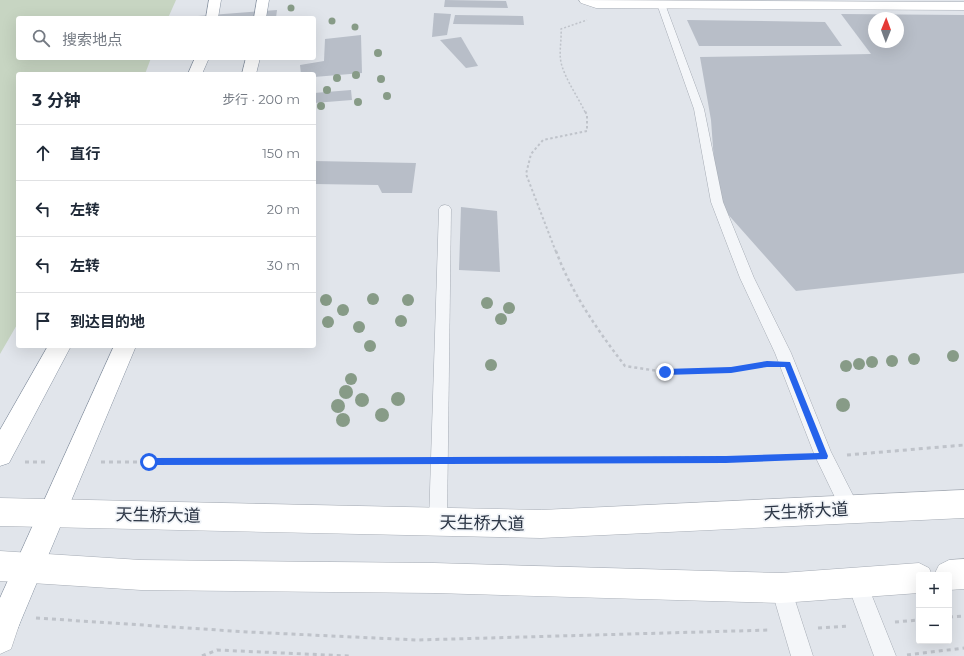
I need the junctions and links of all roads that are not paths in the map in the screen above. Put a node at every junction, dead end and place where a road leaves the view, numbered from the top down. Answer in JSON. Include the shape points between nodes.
{"nodes":[{"id":1,"x":215,"y":0,"type":"edge"},
{"id":2,"x":263,"y":0,"type":"edge"},
{"id":3,"x":591,"y":2,"type":"edge"},
{"id":4,"x":661,"y":4,"type":"junction"},
{"id":5,"x":964,"y":6,"type":"edge"},
{"id":6,"x":212,"y":16,"type":"edge"},
{"id":7,"x":260,"y":16,"type":"edge"},
{"id":8,"x":201,"y":60,"type":"edge"},
{"id":9,"x":252,"y":60,"type":"edge"},
{"id":10,"x":196,"y":72,"type":"edge"},
{"id":11,"x":250,"y":72,"type":"edge"},
{"id":12,"x":445,"y":209,"type":"dead end"},
{"id":13,"x":59,"y":348,"type":"edge"},
{"id":14,"x":124,"y":348,"type":"edge"},
{"id":15,"x":0,"y":454,"type":"edge"},
{"id":16,"x":964,"y":504,"type":"edge"},
{"id":17,"x":851,"y":509,"type":"junction"},
{"id":18,"x":0,"y":512,"type":"edge"},
{"id":19,"x":53,"y":513,"type":"junction"},
{"id":20,"x":438,"y":522,"type":"junction"},
{"id":21,"x":0,"y":566,"type":"edge"},
{"id":22,"x":29,"y":568,"type":"junction"},
{"id":23,"x":964,"y":574,"type":"edge"},
{"id":24,"x":952,"y":575,"type":"edge"},
{"id":25,"x":916,"y":578,"type":"edge"},
{"id":26,"x":857,"y":582,"type":"junction"},
{"id":27,"x":781,"y":588,"type":"junction"},
{"id":28,"x":3,"y":628,"type":"edge"},
{"id":29,"x":802,"y":656,"type":"edge"},
{"id":30,"x":884,"y":656,"type":"edge"}],
"edges":[{"from":1,"to":6,"type":"main road"},
{"from":2,"to":7,"type":"main road"},
{"from":3,"to":4,"type":"main road"},
{"from":4,"to":5,"type":"main road"},
{"from":4,"to":17,"type":"lane","via":[[699,109],[717,202],[824,456]]},
{"from":8,"to":10,"type":"main road"},
{"from":9,"to":11,"type":"main road"},
{"from":12,"to":20,"type":"lane"},
{"from":13,"to":15,"type":"main road"},
{"from":14,"to":19,"type":"main road"},
{"from":16,"to":17,"type":"main road","name":"天生桥大道"},
{"from":17,"to":20,"type":"main road","name":"天生桥大道","via":[[541,524]]},
{"from":18,"to":19,"type":"main road","name":"天生桥大道"},
{"from":19,"to":20,"type":"main road","name":"天生桥大道"},
{"from":19,"to":22,"type":"main road"},
{"from":21,"to":22,"type":"main road"},
{"from":22,"to":27,"type":"main road","via":[[140,574],[434,578]]},
{"from":22,"to":28,"type":"main road"},
{"from":23,"to":24,"type":"main road"},
{"from":25,"to":26,"type":"main road"},
{"from":26,"to":27,"type":"main road"},
{"from":26,"to":30,"type":"lane"},
{"from":27,"to":29,"type":"lane"}]}
